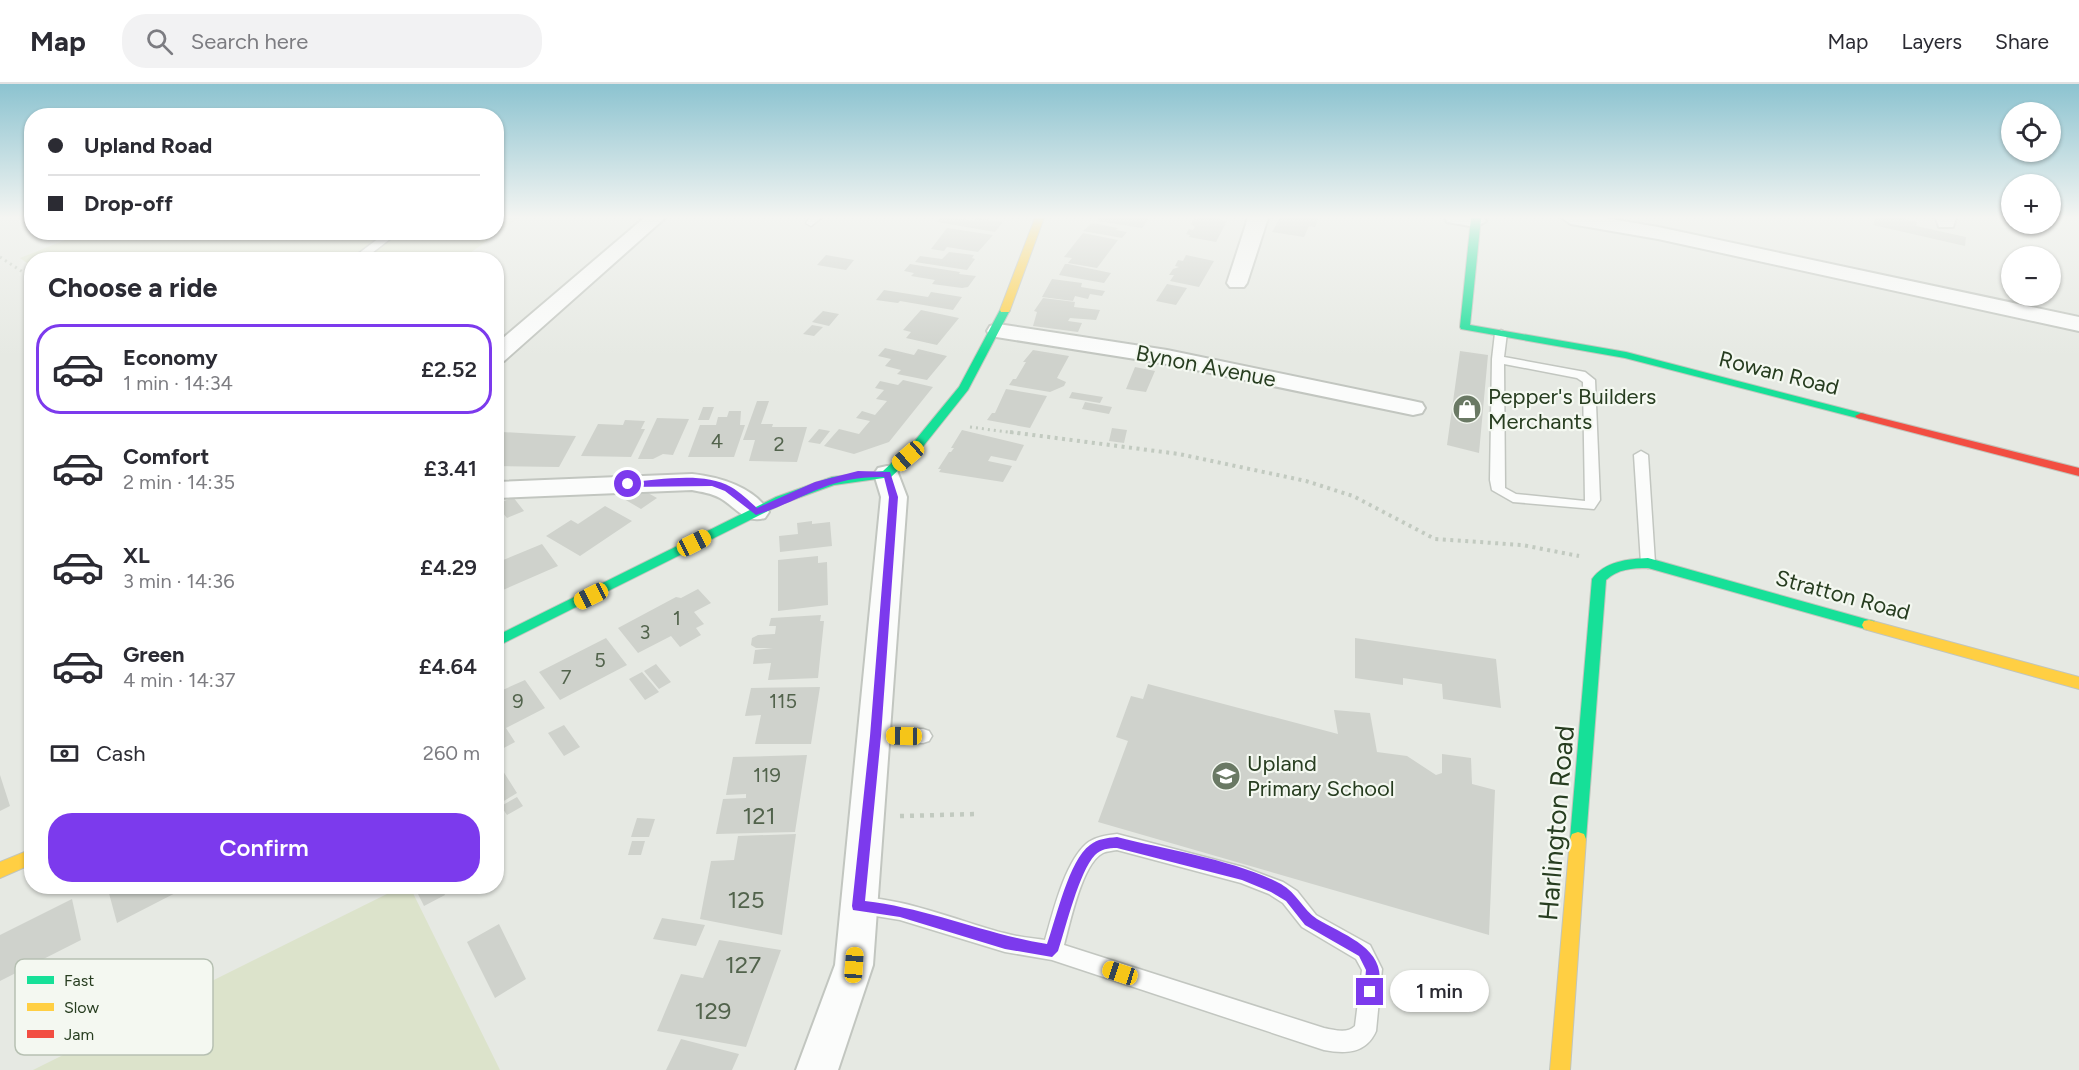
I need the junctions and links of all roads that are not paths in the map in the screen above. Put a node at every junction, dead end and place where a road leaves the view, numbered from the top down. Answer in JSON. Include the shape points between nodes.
{"nodes":[{"id":1,"x":603,"y":264,"type":"edge"},
{"id":2,"x":1023,"y":264,"type":"edge"},
{"id":3,"x":1243,"y":264,"type":"edge"},
{"id":4,"x":1471,"y":264,"type":"edge"},
{"id":5,"x":1823,"y":264,"type":"edge"},
{"id":6,"x":1237,"y":283,"type":"dead end"},
{"id":7,"x":2079,"y":324,"type":"edge"},
{"id":8,"x":998,"y":331,"type":"junction"},
{"id":9,"x":1501,"y":333,"type":"junction"},
{"id":10,"x":504,"y":349,"type":"edge"},
{"id":11,"x":1498,"y":359,"type":"junction"},
{"id":12,"x":1413,"y":408,"type":"dead end"},
{"id":13,"x":1641,"y":455,"type":"dead end"},
{"id":14,"x":2079,"y":472,"type":"edge"},
{"id":15,"x":887,"y":474,"type":"junction"},
{"id":16,"x":504,"y":490,"type":"edge"},
{"id":17,"x":756,"y":512,"type":"junction"},
{"id":18,"x":1648,"y":563,"type":"junction"},
{"id":19,"x":1599,"y":579,"type":"joint"},
{"id":20,"x":504,"y":638,"type":"edge"},
{"id":21,"x":2079,"y":683,"type":"edge"},
{"id":22,"x":875,"y":736,"type":"junction"},
{"id":23,"x":922,"y":736,"type":"dead end"},
{"id":24,"x":24,"y":860,"type":"edge"},
{"id":25,"x":0,"y":870,"type":"edge"},
{"id":26,"x":858,"y":906,"type":"junction"},
{"id":27,"x":1052,"y":951,"type":"junction"},
{"id":28,"x":817,"y":1070,"type":"edge"},
{"id":29,"x":1560,"y":1070,"type":"edge"}],
"edges":[{"from":1,"to":10,"type":"street"},
{"from":2,"to":8,"type":"street"},
{"from":3,"to":6,"type":"street"},
{"from":4,"to":9,"type":"street","name":"Rowan Road","via":[[1465,327]]},
{"from":5,"to":7,"type":"street"},
{"from":8,"to":12,"type":"street","name":"Bynon Avenue","via":[[1167,357]]},
{"from":8,"to":15,"type":"street","via":[[941,423]]},
{"from":9,"to":11,"type":"lane"},
{"from":9,"to":14,"type":"street","name":"Rowan Road","via":[[1626,355]]},
{"from":11,"to":11,"type":"lane","via":[[1499,490],[1513,498],[1589,506],[1593,500],[1589,380],[1581,375]]},
{"from":13,"to":18,"type":"lane"},
{"from":15,"to":17,"type":"street","via":[[858,474],[818,484]]},
{"from":15,"to":22,"type":"street","via":[[894,497]]},
{"from":16,"to":17,"type":"street","via":[[692,482],[728,489]]},
{"from":17,"to":20,"type":"street"},
{"from":18,"to":19,"type":"street","name":"Stratton Road","via":[[1618,564],[1605,570]]},
{"from":18,"to":21,"type":"street","name":"Stratton Road"},
{"from":19,"to":29,"type":"street","name":"Harlington Road"},
{"from":22,"to":23,"type":"lane"},
{"from":22,"to":26,"type":"street"},
{"from":24,"to":25,"type":"street"},
{"from":26,"to":27,"type":"lane","via":[[900,911],[1005,943]]},
{"from":26,"to":28,"type":"street","via":[[854,965]]},
{"from":27,"to":27,"type":"lane","via":[[1324,1039],[1356,1040],[1365,1031],[1372,969],[1363,952],[1309,921],[1290,897],[1276,888],[1243,875],[1117,842],[1092,850],[1082,864]]}]}
